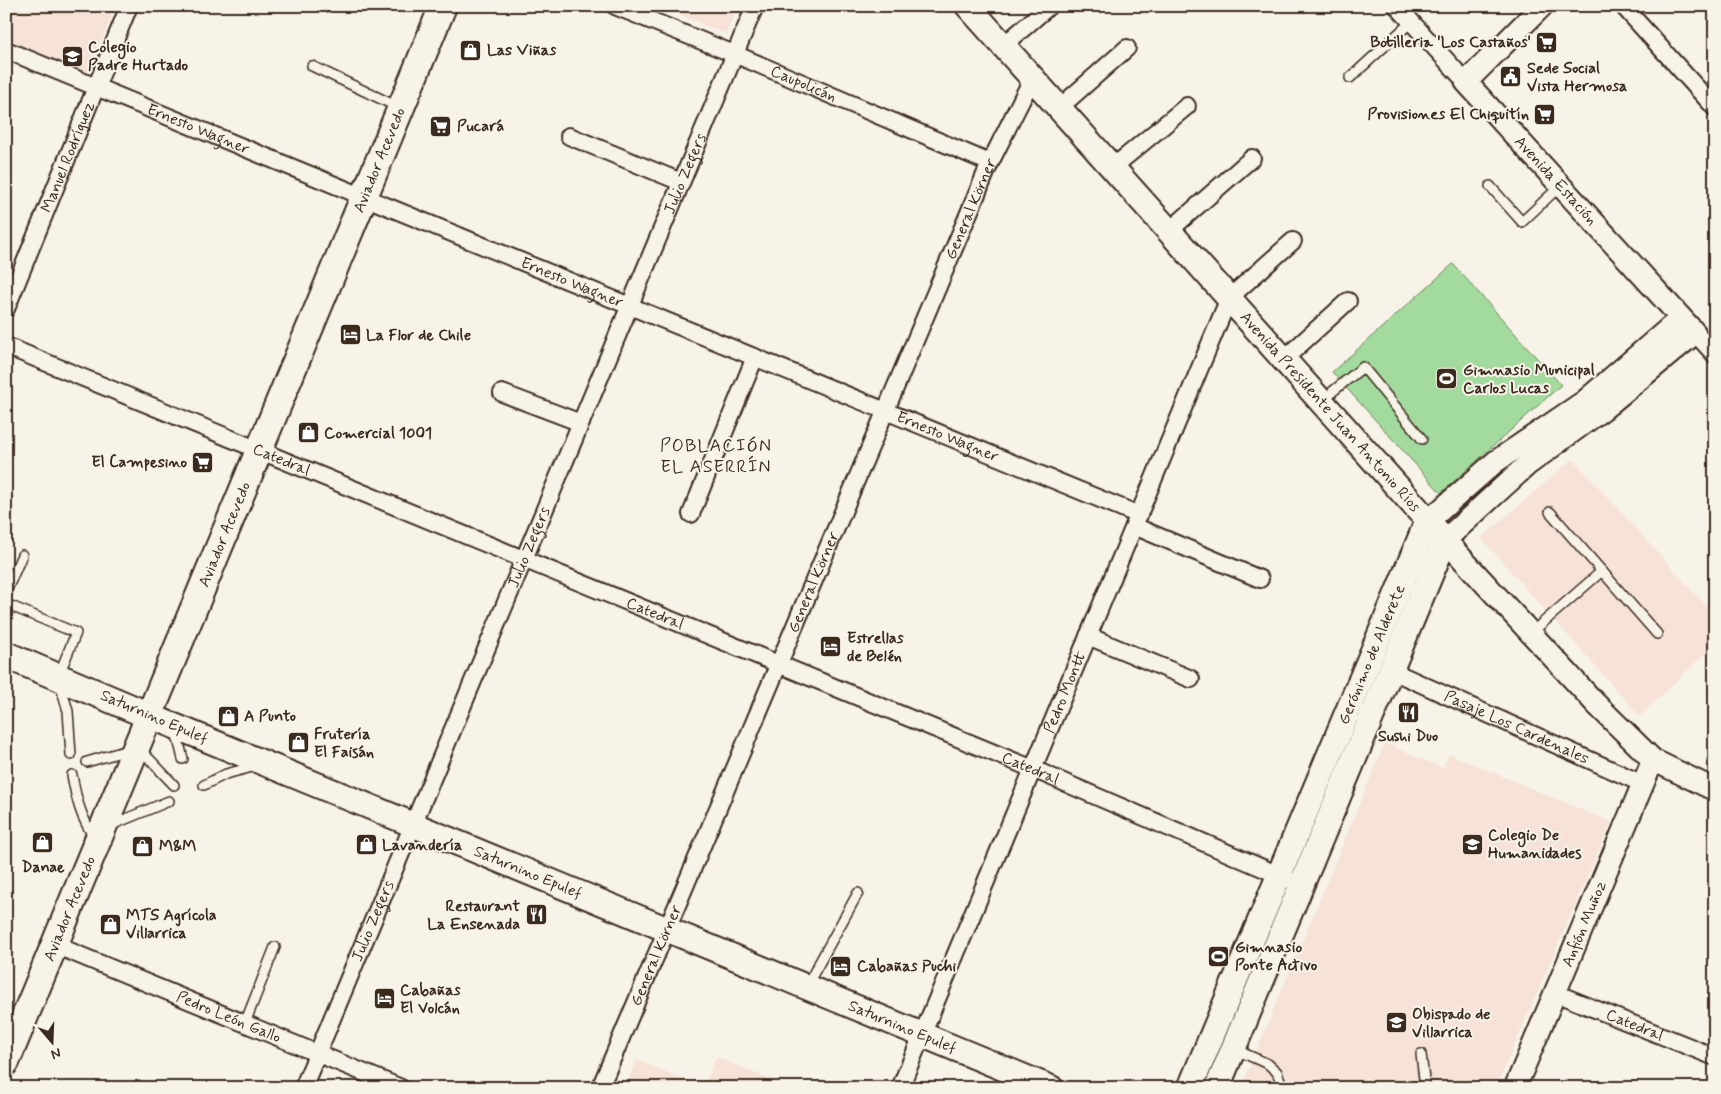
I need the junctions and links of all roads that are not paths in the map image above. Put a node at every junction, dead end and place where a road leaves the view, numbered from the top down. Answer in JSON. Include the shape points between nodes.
{"nodes":[{"id":1,"x":129,"y":6,"type":"edge"},
{"id":2,"x":443,"y":6,"type":"edge"},
{"id":3,"x":615,"y":6,"type":"edge"},
{"id":4,"x":755,"y":6,"type":"edge"},
{"id":5,"x":968,"y":6,"type":"edge"},
{"id":6,"x":1049,"y":6,"type":"edge"},
{"id":7,"x":1396,"y":6,"type":"edge"},
{"id":8,"x":1542,"y":6,"type":"edge"},
{"id":9,"x":1623,"y":6,"type":"edge"},
{"id":10,"x":1411,"y":22,"type":"junction"},
{"id":11,"x":1003,"y":46,"type":"junction"},
{"id":12,"x":1127,"y":48,"type":"dead end"},
{"id":13,"x":6,"y":50,"type":"edge"},
{"id":14,"x":735,"y":54,"type":"junction"},
{"id":15,"x":312,"y":66,"type":"dead end"},
{"id":16,"x":1350,"y":78,"type":"dead end"},
{"id":17,"x":1032,"y":79,"type":"junction"},
{"id":18,"x":1466,"y":82,"type":"junction"},
{"id":19,"x":96,"y":87,"type":"junction"},
{"id":20,"x":1187,"y":106,"type":"dead end"},
{"id":21,"x":401,"y":108,"type":"junction"},
{"id":22,"x":1058,"y":108,"type":"junction"},
{"id":23,"x":1715,"y":108,"type":"edge"},
{"id":24,"x":569,"y":136,"type":"dead end"},
{"id":25,"x":1252,"y":158,"type":"dead end"},
{"id":26,"x":990,"y":163,"type":"junction"},
{"id":27,"x":1112,"y":168,"type":"junction"},
{"id":28,"x":681,"y":182,"type":"junction"},
{"id":29,"x":1490,"y":186,"type":"dead end"},
{"id":30,"x":1560,"y":186,"type":"junction"},
{"id":31,"x":364,"y":197,"type":"junction"},
{"id":32,"x":1169,"y":231,"type":"junction"},
{"id":33,"x":1293,"y":241,"type":"dead end"},
{"id":34,"x":1230,"y":298,"type":"junction"},
{"id":35,"x":1348,"y":301,"type":"dead end"},
{"id":36,"x":630,"y":306,"type":"junction"},
{"id":37,"x":6,"y":308,"type":"edge"},
{"id":38,"x":1688,"y":325,"type":"junction"},
{"id":39,"x":6,"y":346,"type":"edge"},
{"id":40,"x":1715,"y":355,"type":"edge"},
{"id":41,"x":755,"y":357,"type":"junction"},
{"id":42,"x":1283,"y":360,"type":"junction"},
{"id":43,"x":502,"y":393,"type":"dead end"},
{"id":44,"x":1320,"y":401,"type":"junction"},
{"id":45,"x":885,"y":411,"type":"junction"},
{"id":46,"x":581,"y":423,"type":"junction"},
{"id":47,"x":1422,"y":439,"type":"dead end"},
{"id":48,"x":259,"y":452,"type":"junction"},
{"id":49,"x":1550,"y":512,"type":"dead end"},
{"id":50,"x":691,"y":514,"type":"dead end"},
{"id":51,"x":1136,"y":521,"type":"junction"},
{"id":52,"x":1427,"y":522,"type":"junction"},
{"id":53,"x":1445,"y":540,"type":"junction"},
{"id":54,"x":22,"y":555,"type":"dead end"},
{"id":55,"x":523,"y":561,"type":"junction"},
{"id":56,"x":1602,"y":571,"type":"junction"},
{"id":57,"x":1260,"y":579,"type":"dead end"},
{"id":58,"x":6,"y":592,"type":"edge"},
{"id":59,"x":6,"y":604,"type":"edge"},
{"id":60,"x":1530,"y":633,"type":"junction"},
{"id":61,"x":1657,"y":634,"type":"dead end"},
{"id":62,"x":1088,"y":636,"type":"junction"},
{"id":63,"x":6,"y":655,"type":"edge"},
{"id":64,"x":779,"y":664,"type":"junction"},
{"id":65,"x":1390,"y":670,"type":"junction"},
{"id":66,"x":58,"y":677,"type":"junction"},
{"id":67,"x":1191,"y":679,"type":"dead end"},
{"id":68,"x":150,"y":716,"type":"junction"},
{"id":69,"x":175,"y":726,"type":"junction"},
{"id":70,"x":138,"y":747,"type":"junction"},
{"id":71,"x":71,"y":755,"type":"dead end"},
{"id":72,"x":183,"y":759,"type":"dead end"},
{"id":73,"x":1653,"y":760,"type":"junction"},
{"id":74,"x":87,"y":762,"type":"dead end"},
{"id":75,"x":268,"y":764,"type":"junction"},
{"id":76,"x":1033,"y":769,"type":"junction"},
{"id":77,"x":72,"y":775,"type":"dead end"},
{"id":78,"x":1643,"y":784,"type":"junction"},
{"id":79,"x":174,"y":785,"type":"dead end"},
{"id":80,"x":204,"y":785,"type":"dead end"},
{"id":81,"x":1715,"y":790,"type":"edge"},
{"id":82,"x":169,"y":802,"type":"dead end"},
{"id":83,"x":413,"y":824,"type":"junction"},
{"id":84,"x":101,"y":835,"type":"junction"},
{"id":85,"x":1279,"y":876,"type":"junction"},
{"id":86,"x":1303,"y":885,"type":"junction"},
{"id":87,"x":858,"y":893,"type":"dead end"},
{"id":88,"x":666,"y":929,"type":"junction"},
{"id":89,"x":55,"y":945,"type":"junction"},
{"id":90,"x":274,"y":947,"type":"dead end"},
{"id":91,"x":806,"y":987,"type":"junction"},
{"id":92,"x":1555,"y":993,"type":"junction"},
{"id":93,"x":244,"y":1023,"type":"junction"},
{"id":94,"x":922,"y":1035,"type":"junction"},
{"id":95,"x":1234,"y":1049,"type":"junction"},
{"id":96,"x":318,"y":1053,"type":"junction"},
{"id":97,"x":1421,"y":1054,"type":"dead end"},
{"id":98,"x":1715,"y":1057,"type":"edge"},
{"id":99,"x":6,"y":1062,"type":"edge"},
{"id":100,"x":303,"y":1088,"type":"edge"},
{"id":101,"x":401,"y":1088,"type":"edge"},
{"id":102,"x":600,"y":1088,"type":"edge"},
{"id":103,"x":900,"y":1088,"type":"edge"},
{"id":104,"x":1051,"y":1088,"type":"edge"},
{"id":105,"x":1190,"y":1088,"type":"edge"},
{"id":106,"x":1217,"y":1088,"type":"edge"},
{"id":107,"x":1283,"y":1088,"type":"edge"},
{"id":108,"x":1425,"y":1088,"type":"edge"},
{"id":109,"x":1515,"y":1088,"type":"edge"}],
"edges":[{"from":1,"to":19,"type":"street","name":"Manuel Rodríguez"},
{"from":2,"to":21,"type":"main road","name":"Aviador Acevedo"},
{"from":3,"to":14,"type":"street","name":"Caupolicán"},
{"from":4,"to":14,"type":"street","name":"Julio Zegers"},
{"from":5,"to":11,"type":"main road","name":"Avenida Presidente Juan Antonio Ríos"},
{"from":6,"to":11,"type":"street"},
{"from":7,"to":10,"type":"street","name":"Avenida Estación"},
{"from":8,"to":18,"type":"street"},
{"from":9,"to":23,"type":"street"},
{"from":10,"to":16,"type":"lane"},
{"from":10,"to":18,"type":"street","name":"Avenida Estación"},
{"from":11,"to":17,"type":"main road","name":"Avenida Presidente Juan Antonio Ríos"},
{"from":12,"to":22,"type":"street"},
{"from":13,"to":19,"type":"street","name":"Ernesto Wagner"},
{"from":14,"to":26,"type":"street","name":"Caupolicán"},
{"from":14,"to":28,"type":"street","name":"Julio Zegers"},
{"from":15,"to":21,"type":"lane"},
{"from":17,"to":22,"type":"main road","name":"Avenida Presidente Juan Antonio Ríos"},
{"from":17,"to":26,"type":"street","name":"General Körner"},
{"from":18,"to":30,"type":"street","name":"Avenida Estación"},
{"from":19,"to":31,"type":"street","name":"Ernesto Wagner"},
{"from":19,"to":37,"type":"street","name":"Manuel Rodríguez"},
{"from":20,"to":27,"type":"street"},
{"from":21,"to":31,"type":"main road","name":"Aviador Acevedo"},
{"from":22,"to":27,"type":"main road","name":"Avenida Presidente Juan Antonio Ríos"},
{"from":24,"to":28,"type":"street"},
{"from":25,"to":32,"type":"street"},
{"from":26,"to":45,"type":"street","name":"General Körner"},
{"from":27,"to":32,"type":"main road","name":"Avenida Presidente Juan Antonio Ríos"},
{"from":28,"to":36,"type":"street","name":"Julio Zegers"},
{"from":29,"to":30,"type":"lane","via":[[1522,222]]},
{"from":30,"to":38,"type":"street","name":"Avenida Estación"},
{"from":31,"to":36,"type":"street","name":"Ernesto Wagner"},
{"from":31,"to":48,"type":"main road","name":"Aviador Acevedo"},
{"from":32,"to":34,"type":"main road","name":"Avenida Presidente Juan Antonio Ríos"},
{"from":33,"to":34,"type":"street"},
{"from":34,"to":42,"type":"main road","name":"Avenida Presidente Juan Antonio Ríos"},
{"from":34,"to":51,"type":"street","name":"Pedro Montt"},
{"from":35,"to":42,"type":"street"},
{"from":36,"to":41,"type":"street","name":"Ernesto Wagner"},
{"from":36,"to":46,"type":"street","name":"Julio Zegers"},
{"from":38,"to":40,"type":"street","name":"Avenida Estación"},
{"from":38,"to":52,"type":"street","name":"Gerónimo de Alderete","via":[[1495,462]]},
{"from":38,"to":53,"type":"street","name":"Gerónimo de Alderete","via":[[1602,410],[1526,465]]},
{"from":39,"to":48,"type":"street","name":"Catedral"},
{"from":41,"to":45,"type":"street","name":"Ernesto Wagner"},
{"from":41,"to":50,"type":"street"},
{"from":42,"to":44,"type":"main road","name":"Avenida Presidente Juan Antonio Ríos"},
{"from":43,"to":46,"type":"street"},
{"from":44,"to":47,"type":"lane","via":[[1363,367]]},
{"from":44,"to":52,"type":"main road","name":"Avenida Presidente Juan Antonio Ríos"},
{"from":45,"to":51,"type":"street","name":"Ernesto Wagner"},
{"from":45,"to":64,"type":"street","name":"General Körner"},
{"from":46,"to":55,"type":"street","name":"Julio Zegers"},
{"from":48,"to":55,"type":"street","name":"Catedral"},
{"from":48,"to":68,"type":"main road","name":"Aviador Acevedo"},
{"from":49,"to":56,"type":"lane"},
{"from":51,"to":57,"type":"street","name":"Ernesto Wagner"},
{"from":51,"to":62,"type":"street","name":"Pedro Montt"},
{"from":52,"to":53,"type":"main road","name":"Avenida Presidente Juan Antonio Ríos"},
{"from":52,"to":85,"type":"main road","name":"Gerónimo de Alderete"},
{"from":53,"to":60,"type":"street","name":"Avenida Presidente Juan Antonio Ríos"},
{"from":53,"to":65,"type":"main road","name":"Gerónimo de Alderete"},
{"from":54,"to":58,"type":"lane"},
{"from":55,"to":64,"type":"street","name":"Catedral"},
{"from":55,"to":83,"type":"street","name":"Julio Zegers"},
{"from":56,"to":60,"type":"lane"},
{"from":56,"to":61,"type":"lane"},
{"from":59,"to":66,"type":"lane","via":[[76,633]]},
{"from":60,"to":73,"type":"street","name":"Avenida Presidente Juan Antonio Ríos"},
{"from":62,"to":67,"type":"street"},
{"from":62,"to":76,"type":"street","name":"Pedro Montt"},
{"from":63,"to":66,"type":"main road","name":"Saturnino Epulef"},
{"from":64,"to":76,"type":"street","name":"Catedral"},
{"from":64,"to":88,"type":"street","name":"General Körner"},
{"from":65,"to":78,"type":"street","name":"Pasaje Los Cardenales"},
{"from":65,"to":86,"type":"main road","name":"Gerónimo de Alderete"},
{"from":66,"to":68,"type":"main road","name":"Saturnino Epulef"},
{"from":66,"to":71,"type":"lane","via":[[68,711]]},
{"from":68,"to":69,"type":"main road","name":"Saturnino Epulef"},
{"from":68,"to":70,"type":"main road","name":"Aviador Acevedo"},
{"from":69,"to":72,"type":"lane"},
{"from":69,"to":75,"type":"main road","name":"Saturnino Epulef"},
{"from":70,"to":74,"type":"lane"},
{"from":70,"to":79,"type":"lane"},
{"from":70,"to":84,"type":"main road","name":"Aviador Acevedo"},
{"from":73,"to":78,"type":"street","name":"Anfión Muñoz"},
{"from":73,"to":81,"type":"street","name":"Avenida Presidente Juan Antonio Ríos"},
{"from":75,"to":80,"type":"lane","via":[[238,770]]},
{"from":75,"to":83,"type":"main road","name":"Saturnino Epulef"},
{"from":76,"to":85,"type":"street","name":"Catedral"},
{"from":76,"to":94,"type":"street","name":"Pedro Montt"},
{"from":77,"to":84,"type":"lane","via":[[86,826]]},
{"from":78,"to":92,"type":"street","name":"Anfión Muñoz"},
{"from":82,"to":84,"type":"lane"},
{"from":83,"to":88,"type":"main road","name":"Saturnino Epulef"},
{"from":83,"to":96,"type":"street","name":"Julio Zegers"},
{"from":84,"to":89,"type":"main road","name":"Aviador Acevedo"},
{"from":85,"to":86,"type":"street","name":"Catedral"},
{"from":85,"to":105,"type":"main road","name":"Gerónimo de Alderete"},
{"from":86,"to":95,"type":"main road","name":"Gerónimo de Alderete"},
{"from":87,"to":91,"type":"lane"},
{"from":88,"to":91,"type":"main road","name":"Saturnino Epulef"},
{"from":88,"to":102,"type":"street","name":"General Körner"},
{"from":89,"to":93,"type":"street","name":"Pedro León Gallo"},
{"from":89,"to":99,"type":"main road","name":"Aviador Acevedo"},
{"from":90,"to":93,"type":"lane"},
{"from":91,"to":94,"type":"main road","name":"Saturnino Epulef"},
{"from":92,"to":98,"type":"street","name":"Catedral"},
{"from":92,"to":109,"type":"street","name":"Anfión Muñoz"},
{"from":93,"to":96,"type":"street","name":"Pedro León Gallo"},
{"from":94,"to":103,"type":"street","name":"Pedro Montt"},
{"from":94,"to":104,"type":"main road","name":"Saturnino Epulef"},
{"from":95,"to":106,"type":"main road","name":"Gerónimo de Alderete"},
{"from":95,"to":107,"type":"lane","via":[[1268,1064],[1277,1072]]},
{"from":96,"to":100,"type":"street","name":"Julio Zegers"},
{"from":96,"to":101,"type":"street","name":"Pedro León Gallo"},
{"from":97,"to":108,"type":"lane"}]}
